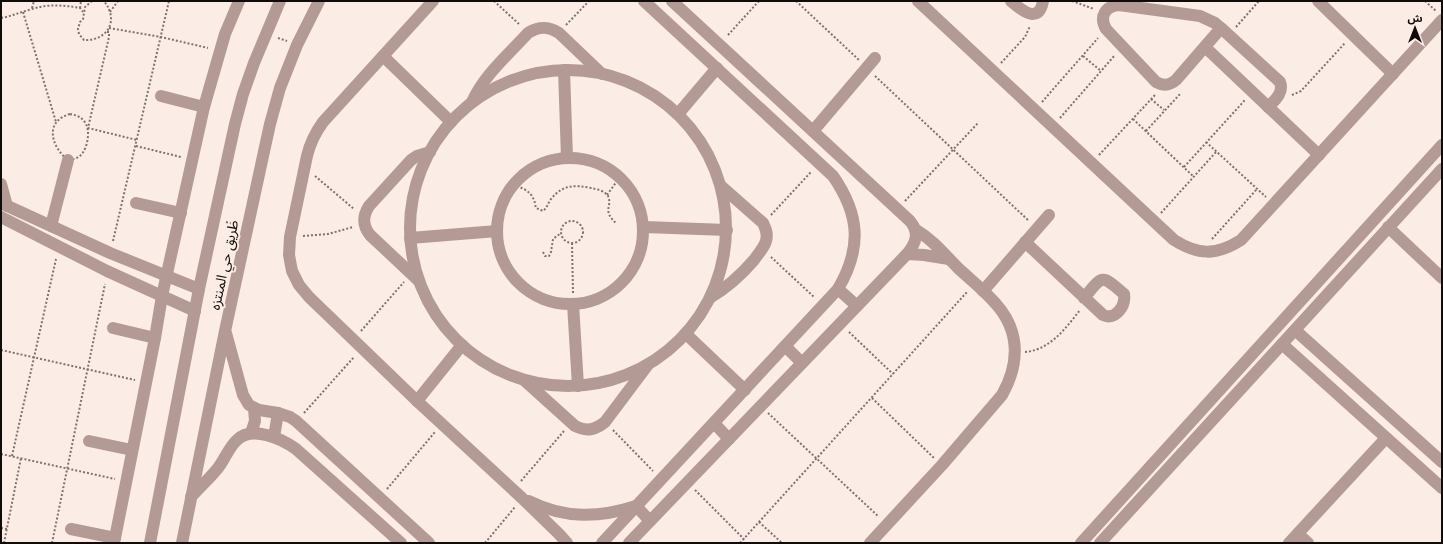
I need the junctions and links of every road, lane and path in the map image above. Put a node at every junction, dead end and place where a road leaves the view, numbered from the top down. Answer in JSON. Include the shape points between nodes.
{"nodes":[{"id":1,"x":34,"y":1,"type":"edge"},
{"id":2,"x":81,"y":1,"type":"edge"},
{"id":3,"x":92,"y":1,"type":"edge"},
{"id":4,"x":103,"y":1,"type":"edge"},
{"id":5,"x":118,"y":1,"type":"edge"},
{"id":6,"x":170,"y":1,"type":"edge"},
{"id":7,"x":237,"y":1,"type":"edge"},
{"id":8,"x":280,"y":1,"type":"edge"},
{"id":9,"x":319,"y":1,"type":"edge"},
{"id":10,"x":433,"y":1,"type":"edge"},
{"id":11,"x":494,"y":1,"type":"edge"},
{"id":12,"x":589,"y":1,"type":"edge"},
{"id":13,"x":644,"y":1,"type":"edge"},
{"id":14,"x":672,"y":1,"type":"edge"},
{"id":15,"x":759,"y":1,"type":"edge"},
{"id":16,"x":796,"y":1,"type":"edge"},
{"id":17,"x":918,"y":1,"type":"edge"},
{"id":18,"x":1011,"y":1,"type":"edge"},
{"id":19,"x":1043,"y":1,"type":"edge"},
{"id":20,"x":1072,"y":1,"type":"edge"},
{"id":21,"x":1259,"y":1,"type":"edge"},
{"id":22,"x":1318,"y":1,"type":"edge"},
{"id":23,"x":1425,"y":1,"type":"edge"},
{"id":24,"x":658,"y":5,"type":"edge"},
{"id":25,"x":32,"y":8,"type":"junction"},
{"id":26,"x":80,"y":8,"type":"junction"},
{"id":27,"x":22,"y":12,"type":"junction"},
{"id":28,"x":83,"y":12,"type":"junction"},
{"id":29,"x":110,"y":12,"type":"junction"},
{"id":30,"x":1104,"y":12,"type":"junction"},
{"id":31,"x":1032,"y":14,"type":"junction"},
{"id":32,"x":1439,"y":16,"type":"edge"},
{"id":33,"x":1,"y":18,"type":"edge"},
{"id":34,"x":109,"y":28,"type":"junction"},
{"id":35,"x":1106,"y":29,"type":"junction"},
{"id":36,"x":107,"y":32,"type":"junction"},
{"id":37,"x":1225,"y":32,"type":"junction"},
{"id":38,"x":528,"y":33,"type":"junction"},
{"id":39,"x":559,"y":33,"type":"junction"},
{"id":40,"x":265,"y":34,"type":"junction"},
{"id":41,"x":1353,"y":35,"type":"junction"},
{"id":42,"x":161,"y":37,"type":"junction"},
{"id":43,"x":719,"y":44,"type":"junction"},
{"id":44,"x":297,"y":45,"type":"junction"},
{"id":45,"x":1122,"y":47,"type":"junction"},
{"id":46,"x":1204,"y":48,"type":"junction"},
{"id":47,"x":220,"y":50,"type":"junction"},
{"id":48,"x":383,"y":56,"type":"junction"},
{"id":49,"x":1083,"y":56,"type":"junction"},
{"id":50,"x":875,"y":58,"type":"dead end"},
{"id":51,"x":717,"y":68,"type":"junction"},
{"id":52,"x":867,"y":68,"type":"junction"},
{"id":53,"x":564,"y":70,"type":"junction"},
{"id":54,"x":1101,"y":71,"type":"junction"},
{"id":55,"x":994,"y":72,"type":"junction"},
{"id":56,"x":602,"y":74,"type":"junction"},
{"id":57,"x":1393,"y":74,"type":"junction"},
{"id":58,"x":1164,"y":85,"type":"junction"},
{"id":59,"x":766,"y":87,"type":"junction"},
{"id":60,"x":1253,"y":92,"type":"junction"},
{"id":61,"x":1280,"y":94,"type":"junction"},
{"id":62,"x":161,"y":96,"type":"dead end"},
{"id":63,"x":1151,"y":99,"type":"junction"},
{"id":64,"x":753,"y":102,"type":"junction"},
{"id":65,"x":472,"y":104,"type":"junction"},
{"id":66,"x":204,"y":107,"type":"junction"},
{"id":67,"x":1268,"y":107,"type":"junction"},
{"id":68,"x":1035,"y":110,"type":"junction"},
{"id":69,"x":1164,"y":110,"type":"dead end"},
{"id":70,"x":678,"y":114,"type":"junction"},
{"id":71,"x":1133,"y":118,"type":"junction"},
{"id":72,"x":56,"y":122,"type":"junction"},
{"id":73,"x":451,"y":122,"type":"junction"},
{"id":74,"x":978,"y":123,"type":"dead end"},
{"id":75,"x":1052,"y":126,"type":"junction"},
{"id":76,"x":88,"y":128,"type":"junction"},
{"id":77,"x":813,"y":131,"type":"junction"},
{"id":78,"x":137,"y":140,"type":"junction"},
{"id":79,"x":1206,"y":142,"type":"junction"},
{"id":80,"x":1442,"y":145,"type":"edge"},
{"id":81,"x":136,"y":146,"type":"junction"},
{"id":82,"x":953,"y":149,"type":"junction"},
{"id":83,"x":430,"y":152,"type":"junction"},
{"id":84,"x":1216,"y":152,"type":"junction"},
{"id":85,"x":1319,"y":155,"type":"junction"},
{"id":86,"x":567,"y":158,"type":"junction"},
{"id":87,"x":68,"y":160,"type":"junction"},
{"id":88,"x":192,"y":160,"type":"junction"},
{"id":89,"x":845,"y":161,"type":"junction"},
{"id":90,"x":819,"y":163,"type":"junction"},
{"id":91,"x":1091,"y":163,"type":"junction"},
{"id":92,"x":304,"y":167,"type":"junction"},
{"id":93,"x":1184,"y":167,"type":"junction"},
{"id":94,"x":1442,"y":169,"type":"edge"},
{"id":95,"x":833,"y":176,"type":"junction"},
{"id":96,"x":620,"y":177,"type":"junction"},
{"id":97,"x":1194,"y":177,"type":"junction"},
{"id":98,"x":1,"y":184,"type":"edge"},
{"id":99,"x":513,"y":185,"type":"junction"},
{"id":100,"x":721,"y":186,"type":"junction"},
{"id":101,"x":1257,"y":189,"type":"junction"},
{"id":102,"x":607,"y":195,"type":"junction"},
{"id":103,"x":136,"y":203,"type":"dead end"},
{"id":104,"x":1274,"y":204,"type":"junction"},
{"id":105,"x":3,"y":209,"type":"edge"},
{"id":106,"x":897,"y":209,"type":"junction"},
{"id":107,"x":181,"y":213,"type":"junction"},
{"id":108,"x":1049,"y":215,"type":"dead end"},
{"id":109,"x":215,"y":219,"type":"junction"},
{"id":110,"x":364,"y":221,"type":"junction"},
{"id":111,"x":1154,"y":222,"type":"junction"},
{"id":112,"x":763,"y":223,"type":"junction"},
{"id":113,"x":617,"y":224,"type":"dead end"},
{"id":114,"x":50,"y":226,"type":"junction"},
{"id":115,"x":644,"y":227,"type":"junction"},
{"id":116,"x":1388,"y":227,"type":"junction"},
{"id":117,"x":248,"y":228,"type":"junction"},
{"id":118,"x":915,"y":229,"type":"junction"},
{"id":119,"x":1037,"y":229,"type":"junction"},
{"id":120,"x":727,"y":230,"type":"junction"},
{"id":121,"x":497,"y":231,"type":"junction"},
{"id":122,"x":561,"y":232,"type":"junction"},
{"id":123,"x":290,"y":237,"type":"junction"},
{"id":124,"x":410,"y":238,"type":"junction"},
{"id":125,"x":1025,"y":242,"type":"junction"},
{"id":126,"x":572,"y":243,"type":"junction"},
{"id":127,"x":59,"y":246,"type":"junction"},
{"id":128,"x":762,"y":249,"type":"junction"},
{"id":129,"x":543,"y":252,"type":"dead end"},
{"id":130,"x":1200,"y":252,"type":"junction"},
{"id":131,"x":110,"y":253,"type":"junction"},
{"id":132,"x":907,"y":254,"type":"junction"},
{"id":133,"x":949,"y":259,"type":"junction"},
{"id":134,"x":107,"y":271,"type":"junction"},
{"id":135,"x":415,"y":276,"type":"junction"},
{"id":136,"x":167,"y":277,"type":"junction"},
{"id":137,"x":1442,"y":278,"type":"edge"},
{"id":138,"x":979,"y":287,"type":"junction"},
{"id":139,"x":838,"y":289,"type":"junction"},
{"id":140,"x":199,"y":290,"type":"junction"},
{"id":141,"x":162,"y":296,"type":"junction"},
{"id":142,"x":711,"y":297,"type":"junction"},
{"id":143,"x":1086,"y":299,"type":"joint"},
{"id":144,"x":574,"y":304,"type":"junction"},
{"id":145,"x":823,"y":305,"type":"junction"},
{"id":146,"x":857,"y":306,"type":"junction"},
{"id":147,"x":195,"y":312,"type":"junction"},
{"id":148,"x":840,"y":324,"type":"junction"},
{"id":149,"x":113,"y":328,"type":"dead end"},
{"id":150,"x":1295,"y":330,"type":"junction"},
{"id":151,"x":225,"y":331,"type":"junction"},
{"id":152,"x":686,"y":334,"type":"junction"},
{"id":153,"x":155,"y":338,"type":"junction"},
{"id":154,"x":357,"y":344,"type":"junction"},
{"id":155,"x":1282,"y":344,"type":"junction"},
{"id":156,"x":462,"y":345,"type":"junction"},
{"id":157,"x":785,"y":346,"type":"junction"},
{"id":158,"x":1,"y":350,"type":"edge"},
{"id":159,"x":1016,"y":353,"type":"junction"},
{"id":160,"x":34,"y":358,"type":"junction"},
{"id":161,"x":802,"y":363,"type":"junction"},
{"id":162,"x":647,"y":365,"type":"junction"},
{"id":163,"x":88,"y":370,"type":"junction"},
{"id":164,"x":893,"y":374,"type":"junction"},
{"id":165,"x":523,"y":379,"type":"junction"},
{"id":166,"x":146,"y":383,"type":"junction"},
{"id":167,"x":578,"y":386,"type":"junction"},
{"id":168,"x":745,"y":390,"type":"junction"},
{"id":169,"x":872,"y":398,"type":"junction"},
{"id":170,"x":416,"y":401,"type":"junction"},
{"id":171,"x":761,"y":406,"type":"junction"},
{"id":172,"x":254,"y":408,"type":"junction"},
{"id":173,"x":278,"y":413,"type":"junction"},
{"id":174,"x":296,"y":421,"type":"junction"},
{"id":175,"x":571,"y":422,"type":"junction"},
{"id":176,"x":605,"y":422,"type":"junction"},
{"id":177,"x":714,"y":423,"type":"junction"},
{"id":178,"x":442,"y":424,"type":"junction"},
{"id":179,"x":251,"y":433,"type":"junction"},
{"id":180,"x":274,"y":437,"type":"junction"},
{"id":181,"x":1386,"y":438,"type":"junction"},
{"id":182,"x":729,"y":439,"type":"junction"},
{"id":183,"x":89,"y":441,"type":"dead end"},
{"id":184,"x":132,"y":450,"type":"junction"},
{"id":185,"x":1,"y":454,"type":"edge"},
{"id":186,"x":12,"y":456,"type":"junction"},
{"id":187,"x":21,"y":458,"type":"junction"},
{"id":188,"x":816,"y":458,"type":"junction"},
{"id":189,"x":1442,"y":462,"type":"edge"},
{"id":190,"x":942,"y":465,"type":"junction"},
{"id":191,"x":67,"y":468,"type":"junction"},
{"id":192,"x":661,"y":479,"type":"junction"},
{"id":193,"x":126,"y":481,"type":"junction"},
{"id":194,"x":688,"y":482,"type":"junction"},
{"id":195,"x":369,"y":488,"type":"junction"},
{"id":196,"x":1442,"y":488,"type":"edge"},
{"id":197,"x":518,"y":494,"type":"junction"},
{"id":198,"x":191,"y":497,"type":"junction"},
{"id":199,"x":380,"y":498,"type":"junction"},
{"id":200,"x":356,"y":503,"type":"junction"},
{"id":201,"x":636,"y":506,"type":"junction"},
{"id":202,"x":650,"y":521,"type":"junction"},
{"id":203,"x":759,"y":522,"type":"junction"},
{"id":204,"x":887,"y":525,"type":"junction"},
{"id":205,"x":1,"y":528,"type":"edge"},
{"id":206,"x":7,"y":529,"type":"junction"},
{"id":207,"x":71,"y":529,"type":"dead end"},
{"id":208,"x":1298,"y":534,"type":"junction"},
{"id":209,"x":1,"y":536,"type":"edge"},
{"id":210,"x":6,"y":537,"type":"junction"},
{"id":211,"x":744,"y":539,"type":"junction"},
{"id":212,"x":114,"y":540,"type":"edge"},
{"id":213,"x":4,"y":543,"type":"edge"},
{"id":214,"x":52,"y":543,"type":"edge"},
{"id":215,"x":150,"y":543,"type":"edge"},
{"id":216,"x":182,"y":543,"type":"edge"},
{"id":217,"x":401,"y":543,"type":"edge"},
{"id":218,"x":429,"y":543,"type":"edge"},
{"id":219,"x":485,"y":543,"type":"edge"},
{"id":220,"x":566,"y":543,"type":"edge"},
{"id":221,"x":602,"y":543,"type":"edge"},
{"id":222,"x":629,"y":543,"type":"edge"},
{"id":223,"x":740,"y":543,"type":"edge"},
{"id":224,"x":782,"y":543,"type":"edge"},
{"id":225,"x":870,"y":543,"type":"edge"},
{"id":226,"x":1081,"y":543,"type":"edge"},
{"id":227,"x":1100,"y":543,"type":"edge"},
{"id":228,"x":1289,"y":543,"type":"edge"},
{"id":229,"x":1308,"y":543,"type":"edge"}],
"edges":[{"from":1,"to":25,"type":"path"},
{"from":2,"to":26,"type":"path"},
{"from":3,"to":28,"type":"path"},
{"from":4,"to":29,"type":"path"},
{"from":5,"to":29,"type":"path"},
{"from":6,"to":42,"type":"path"},
{"from":7,"to":47,"type":"street"},
{"from":8,"to":40,"type":"street","name":"طريق حي المنتزه"},
{"from":9,"to":44,"type":"street","name":"طريق حي المنتزه"},
{"from":10,"to":48,"type":"street"},
{"from":11,"to":38,"type":"path"},
{"from":12,"to":39,"type":"path"},
{"from":13,"to":24,"type":"street"},
{"from":14,"to":43,"type":"street"},
{"from":15,"to":43,"type":"path"},
{"from":16,"to":52,"type":"path"},
{"from":17,"to":55,"type":"street"},
{"from":18,"to":31,"type":"street","via":[[1027,14]]},
{"from":19,"to":31,"type":"street","via":[[1038,12]]},
{"from":20,"to":30,"type":"path"},
{"from":21,"to":37,"type":"path"},
{"from":22,"to":41,"type":"street"},
{"from":23,"to":32,"type":"path"},
{"from":24,"to":51,"type":"street"},
{"from":25,"to":26,"type":"path","via":[[64,5]]},
{"from":25,"to":27,"type":"path"},
{"from":26,"to":28,"type":"path"},
{"from":27,"to":33,"type":"path"},
{"from":27,"to":72,"type":"path"},
{"from":28,"to":36,"type":"path","via":[[78,29],[84,40],[95,40]]},
{"from":29,"to":34,"type":"path"},
{"from":30,"to":35,"type":"street","via":[[1102,18]]},
{"from":30,"to":37,"type":"street","via":[[1113,5],[1119,5],[1192,14],[1208,19]]},
{"from":31,"to":55,"type":"path","via":[[1025,37]]},
{"from":32,"to":57,"type":"street"},
{"from":34,"to":36,"type":"path"},
{"from":34,"to":42,"type":"path"},
{"from":35,"to":45,"type":"street"},
{"from":35,"to":49,"type":"path"},
{"from":36,"to":76,"type":"path","via":[[109,37]]},
{"from":37,"to":46,"type":"street"},
{"from":37,"to":61,"type":"street","via":[[1278,79],[1282,86]]},
{"from":38,"to":39,"type":"street","via":[[544,27]]},
{"from":38,"to":65,"type":"street","via":[[488,76],[478,89]]},
{"from":39,"to":56,"type":"street"},
{"from":40,"to":44,"type":"path"},
{"from":40,"to":109,"type":"street","name":"طريق حي المنتزه","via":[[244,94]]},
{"from":41,"to":57,"type":"street"},
{"from":41,"to":61,"type":"path","via":[[1301,91],[1291,96]]},
{"from":42,"to":47,"type":"path"},
{"from":42,"to":78,"type":"path"},
{"from":43,"to":59,"type":"street"},
{"from":44,"to":117,"type":"street","name":"طريق حي المنتزه","via":[[280,88],[270,124]]},
{"from":45,"to":54,"type":"path"},
{"from":45,"to":58,"type":"street","via":[[1156,82]]},
{"from":46,"to":58,"type":"street","via":[[1176,80]]},
{"from":46,"to":60,"type":"street"},
{"from":47,"to":66,"type":"street"},
{"from":48,"to":73,"type":"street"},
{"from":48,"to":92,"type":"street","via":[[315,132]]},
{"from":49,"to":54,"type":"path"},
{"from":49,"to":68,"type":"path"},
{"from":50,"to":52,"type":"street"},
{"from":51,"to":64,"type":"street"},
{"from":51,"to":70,"type":"street"},
{"from":52,"to":77,"type":"street"},
{"from":52,"to":82,"type":"path"},
{"from":53,"to":56,"type":"street"},
{"from":53,"to":65,"type":"street","via":[[539,73],[515,80],[492,90]]},
{"from":53,"to":86,"type":"street"},
{"from":54,"to":75,"type":"path"},
{"from":55,"to":68,"type":"street"},
{"from":56,"to":70,"type":"street","via":[[643,89]]},
{"from":57,"to":85,"type":"street"},
{"from":58,"to":63,"type":"path"},
{"from":59,"to":64,"type":"street"},
{"from":59,"to":77,"type":"street"},
{"from":60,"to":67,"type":"street"},
{"from":60,"to":79,"type":"path"},
{"from":61,"to":67,"type":"street"},
{"from":62,"to":66,"type":"street"},
{"from":63,"to":69,"type":"path"},
{"from":63,"to":71,"type":"path"},
{"from":64,"to":90,"type":"street"},
{"from":65,"to":73,"type":"street"},
{"from":66,"to":88,"type":"street"},
{"from":67,"to":85,"type":"street"},
{"from":68,"to":75,"type":"street"},
{"from":70,"to":100,"type":"street","via":[[697,135],[711,159]]},
{"from":71,"to":91,"type":"path"},
{"from":71,"to":93,"type":"path"},
{"from":72,"to":76,"type":"path","via":[[62,116],[70,114],[85,121]]},
{"from":72,"to":87,"type":"path","via":[[53,139],[61,155]]},
{"from":73,"to":83,"type":"street"},
{"from":74,"to":82,"type":"path"},
{"from":75,"to":91,"type":"street"},
{"from":76,"to":78,"type":"path"},
{"from":76,"to":87,"type":"path","via":[[88,138],[81,154]]},
{"from":77,"to":89,"type":"street"},
{"from":78,"to":81,"type":"path"},
{"from":79,"to":84,"type":"path"},
{"from":79,"to":93,"type":"path"},
{"from":80,"to":226,"type":"street"},
{"from":81,"to":88,"type":"path"},
{"from":81,"to":131,"type":"path"},
{"from":82,"to":106,"type":"path"},
{"from":82,"to":119,"type":"path"},
{"from":83,"to":110,"type":"street","via":[[411,160],[369,206]]},
{"from":83,"to":124,"type":"street","via":[[420,172],[414,194]]},
{"from":84,"to":97,"type":"path"},
{"from":84,"to":101,"type":"path"},
{"from":85,"to":104,"type":"street"},
{"from":86,"to":96,"type":"street","via":[[579,158],[601,164]]},
{"from":86,"to":99,"type":"street","via":[[532,169]]},
{"from":87,"to":114,"type":"street"},
{"from":88,"to":107,"type":"street"},
{"from":89,"to":95,"type":"street"},
{"from":89,"to":106,"type":"street"},
{"from":90,"to":95,"type":"street"},
{"from":90,"to":112,"type":"path"},
{"from":91,"to":111,"type":"street"},
{"from":92,"to":110,"type":"path"},
{"from":92,"to":123,"type":"street"},
{"from":93,"to":97,"type":"path"},
{"from":94,"to":116,"type":"street"},
{"from":95,"to":139,"type":"street","via":[[850,206],[855,240],[852,258]]},
{"from":96,"to":102,"type":"path"},
{"from":96,"to":115,"type":"street","via":[[639,205]]},
{"from":97,"to":111,"type":"path"},
{"from":98,"to":105,"type":"street"},
{"from":99,"to":102,"type":"path","via":[[529,193],[534,198],[536,208],[543,211],[552,198],[568,187],[594,188]]},
{"from":99,"to":121,"type":"street","via":[[501,207]]},
{"from":100,"to":112,"type":"street"},
{"from":100,"to":120,"type":"street"},
{"from":101,"to":104,"type":"path"},
{"from":101,"to":130,"type":"path"},
{"from":102,"to":113,"type":"path","via":[[608,214]]},
{"from":103,"to":107,"type":"street"},
{"from":104,"to":130,"type":"street","via":[[1241,240],[1215,252]]},
{"from":105,"to":114,"type":"street"},
{"from":105,"to":127,"type":"street"},
{"from":106,"to":118,"type":"street"},
{"from":107,"to":136,"type":"street"},
{"from":108,"to":119,"type":"street"},
{"from":109,"to":117,"type":"path"},
{"from":109,"to":140,"type":"street","name":"طريق حي المنتزه"},
{"from":110,"to":123,"type":"path","via":[[346,230],[328,234]]},
{"from":110,"to":135,"type":"street","via":[[370,235]]},
{"from":111,"to":130,"type":"street","via":[[1186,248]]},
{"from":112,"to":128,"type":"street","via":[[767,236]]},
{"from":114,"to":131,"type":"street"},
{"from":115,"to":120,"type":"street"},
{"from":115,"to":144,"type":"street","via":[[641,250],[632,271],[624,280],[616,288],[596,299]]},
{"from":116,"to":137,"type":"street"},
{"from":116,"to":150,"type":"street"},
{"from":117,"to":151,"type":"street","name":"طريق حي المنتزه"},
{"from":118,"to":132,"type":"street","via":[[916,242]]},
{"from":118,"to":133,"type":"street","via":[[930,239]]},
{"from":119,"to":125,"type":"street"},
{"from":120,"to":142,"type":"street","via":[[720,275]]},
{"from":121,"to":124,"type":"street"},
{"from":121,"to":144,"type":"street","via":[[501,254],[520,284],[550,301]]},
{"from":122,"to":126,"type":"path","via":[[565,240]]},
{"from":122,"to":126,"type":"path","via":[[568,222],[580,224],[582,236]]},
{"from":122,"to":129,"type":"path","via":[[553,239],[549,256],[545,256]]},
{"from":123,"to":154,"type":"street","via":[[289,255],[292,271],[299,285]]},
{"from":124,"to":135,"type":"street"},
{"from":125,"to":138,"type":"street"},
{"from":125,"to":143,"type":"street"},
{"from":126,"to":144,"type":"path"},
{"from":127,"to":134,"type":"street"},
{"from":127,"to":160,"type":"path"},
{"from":128,"to":142,"type":"street","via":[[740,276]]},
{"from":128,"to":145,"type":"path"},
{"from":131,"to":136,"type":"street"},
{"from":132,"to":133,"type":"street"},
{"from":132,"to":146,"type":"street"},
{"from":133,"to":138,"type":"street"},
{"from":134,"to":141,"type":"street"},
{"from":134,"to":163,"type":"path"},
{"from":135,"to":154,"type":"path"},
{"from":135,"to":156,"type":"street","via":[[429,304]]},
{"from":136,"to":140,"type":"street"},
{"from":136,"to":141,"type":"street"},
{"from":138,"to":159,"type":"street","via":[[1007,319]]},
{"from":138,"to":164,"type":"path"},
{"from":139,"to":145,"type":"street"},
{"from":139,"to":146,"type":"street"},
{"from":140,"to":147,"type":"street","name":"طريق حي المنتزه"},
{"from":141,"to":147,"type":"street"},
{"from":141,"to":153,"type":"street"},
{"from":142,"to":152,"type":"street","via":[[700,317]]},
{"from":143,"to":159,"type":"path","via":[[1068,325],[1050,342],[1028,352]]},
{"from":144,"to":167,"type":"street"},
{"from":145,"to":157,"type":"street"},
{"from":146,"to":148,"type":"street"},
{"from":147,"to":215,"type":"street","name":"طريق حي المنتزه"},
{"from":148,"to":161,"type":"street"},
{"from":148,"to":164,"type":"path"},
{"from":149,"to":153,"type":"street"},
{"from":150,"to":155,"type":"street"},
{"from":150,"to":189,"type":"street"},
{"from":151,"to":172,"type":"street","via":[[243,395]]},
{"from":151,"to":198,"type":"street","name":"طريق حي المنتزه"},
{"from":152,"to":162,"type":"street","via":[[668,351]]},
{"from":152,"to":168,"type":"street"},
{"from":153,"to":166,"type":"street"},
{"from":154,"to":170,"type":"street"},
{"from":154,"to":174,"type":"path"},
{"from":155,"to":181,"type":"street"},
{"from":155,"to":227,"type":"street"},
{"from":156,"to":165,"type":"street","via":[[481,360]]},
{"from":156,"to":170,"type":"street"},
{"from":157,"to":161,"type":"street"},
{"from":157,"to":168,"type":"street"},
{"from":158,"to":160,"type":"path"},
{"from":159,"to":190,"type":"street","via":[[1010,382],[1002,395]]},
{"from":160,"to":163,"type":"path"},
{"from":160,"to":186,"type":"path"},
{"from":161,"to":171,"type":"street"},
{"from":162,"to":167,"type":"street","via":[[602,382]]},
{"from":162,"to":176,"type":"street"},
{"from":163,"to":166,"type":"path"},
{"from":163,"to":191,"type":"path"},
{"from":164,"to":169,"type":"path"},
{"from":165,"to":167,"type":"street","via":[[550,385]]},
{"from":165,"to":175,"type":"street"},
{"from":166,"to":184,"type":"street"},
{"from":168,"to":177,"type":"street"},
{"from":169,"to":188,"type":"path"},
{"from":169,"to":190,"type":"path"},
{"from":170,"to":178,"type":"street"},
{"from":171,"to":182,"type":"street"},
{"from":171,"to":188,"type":"path"},
{"from":172,"to":173,"type":"street"},
{"from":172,"to":179,"type":"street","via":[[255,421]]},
{"from":173,"to":174,"type":"street"},
{"from":173,"to":180,"type":"street"},
{"from":174,"to":195,"type":"street"},
{"from":175,"to":176,"type":"street","via":[[583,430],[591,430]]},
{"from":175,"to":197,"type":"path"},
{"from":176,"to":192,"type":"path"},
{"from":177,"to":182,"type":"street"},
{"from":177,"to":192,"type":"street"},
{"from":178,"to":197,"type":"street"},
{"from":178,"to":199,"type":"path"},
{"from":179,"to":180,"type":"street"},
{"from":179,"to":198,"type":"street","via":[[236,440],[218,469]]},
{"from":180,"to":200,"type":"street","via":[[296,450]]},
{"from":181,"to":196,"type":"street"},
{"from":181,"to":208,"type":"street"},
{"from":182,"to":194,"type":"street"},
{"from":183,"to":184,"type":"street"},
{"from":184,"to":193,"type":"street"},
{"from":185,"to":186,"type":"path"},
{"from":186,"to":187,"type":"path"},
{"from":187,"to":191,"type":"path"},
{"from":187,"to":206,"type":"path"},
{"from":188,"to":203,"type":"path"},
{"from":188,"to":204,"type":"path"},
{"from":190,"to":204,"type":"street"},
{"from":191,"to":193,"type":"path"},
{"from":191,"to":214,"type":"path"},
{"from":192,"to":201,"type":"street"},
{"from":193,"to":212,"type":"street"},
{"from":194,"to":202,"type":"street"},
{"from":194,"to":211,"type":"path"},
{"from":195,"to":199,"type":"street"},
{"from":195,"to":200,"type":"street"},
{"from":197,"to":201,"type":"street","via":[[543,507],[570,514],[604,515]]},
{"from":197,"to":219,"type":"path"},
{"from":197,"to":220,"type":"street","via":[[560,534]]},
{"from":198,"to":216,"type":"street","name":"طريق حي المنتزه"},
{"from":199,"to":218,"type":"street"},
{"from":200,"to":217,"type":"street"},
{"from":201,"to":202,"type":"street"},
{"from":201,"to":221,"type":"street"},
{"from":202,"to":222,"type":"street"},
{"from":203,"to":211,"type":"path"},
{"from":203,"to":224,"type":"path"},
{"from":204,"to":225,"type":"street"},
{"from":205,"to":206,"type":"path"},
{"from":206,"to":210,"type":"path"},
{"from":207,"to":212,"type":"street"},
{"from":208,"to":228,"type":"street"},
{"from":208,"to":229,"type":"street"},
{"from":209,"to":210,"type":"path"},
{"from":210,"to":213,"type":"path"},
{"from":211,"to":223,"type":"path"}]}
